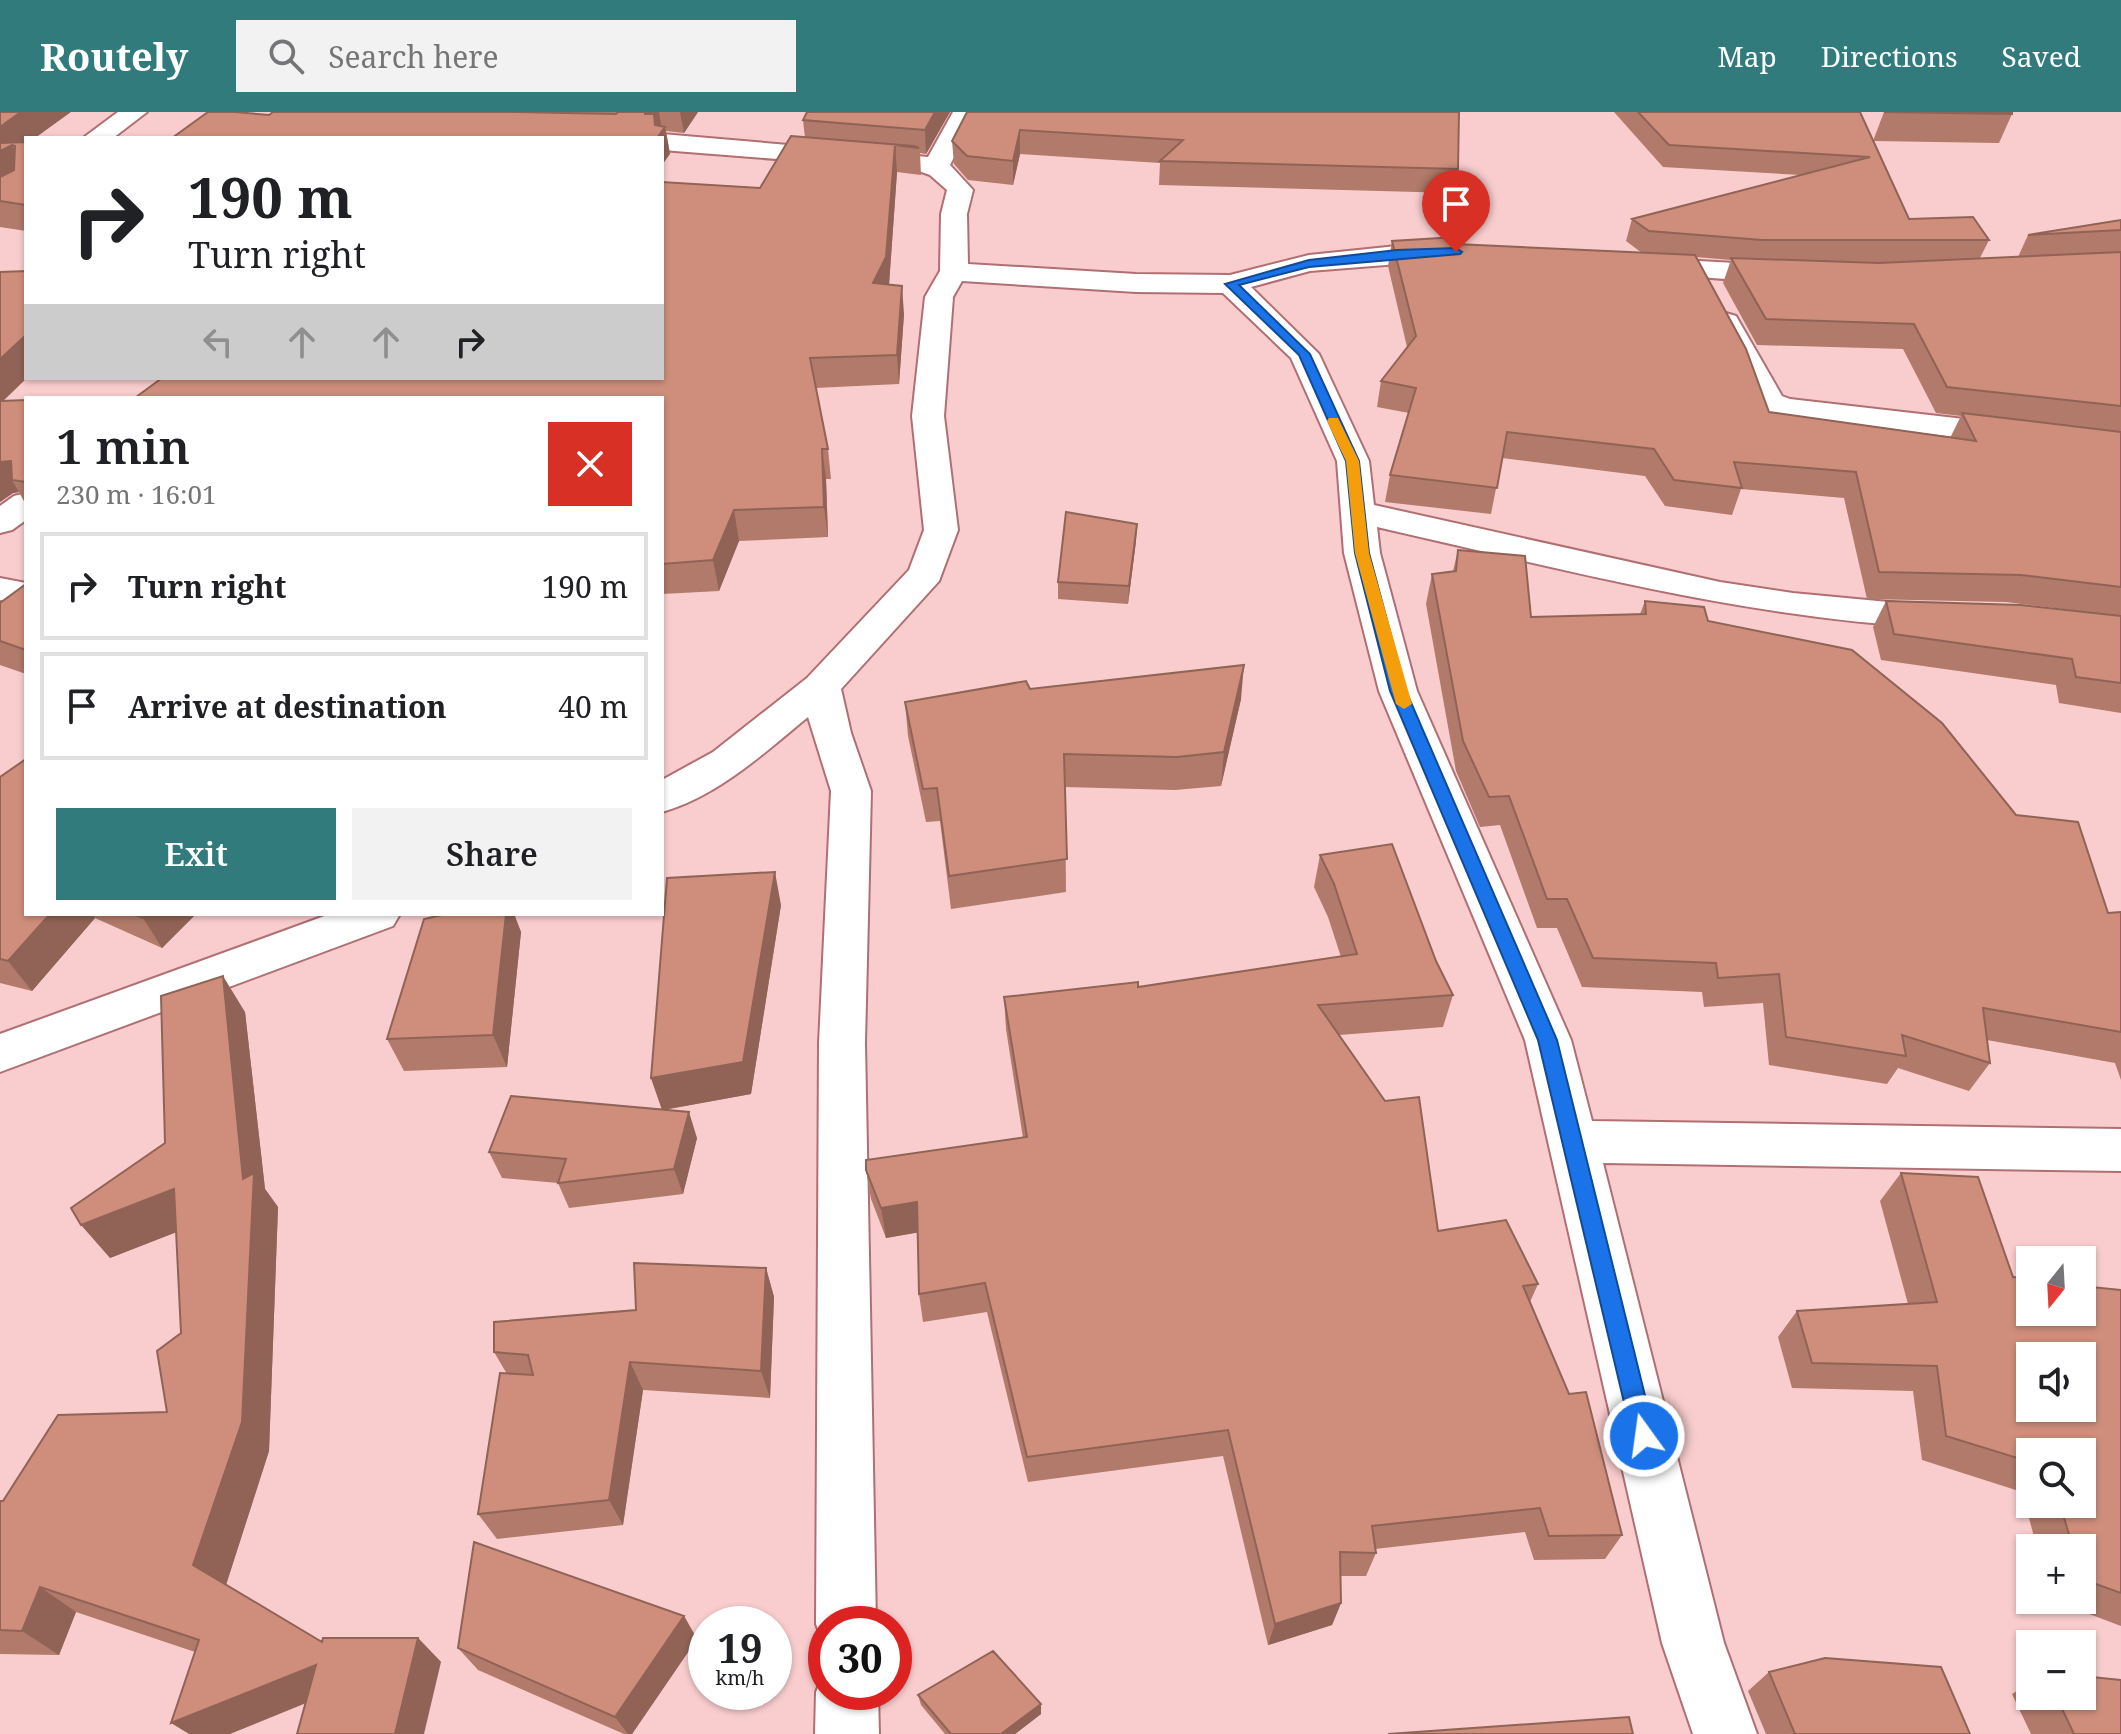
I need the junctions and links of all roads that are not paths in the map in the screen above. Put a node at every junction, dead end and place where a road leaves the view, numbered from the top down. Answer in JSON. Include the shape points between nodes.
{"nodes":[{"id":1,"x":135,"y":112,"type":"edge"},
{"id":2,"x":965,"y":112,"type":"edge"},
{"id":3,"x":99,"y":136,"type":"edge"},
{"id":4,"x":664,"y":142,"type":"edge"},
{"id":5,"x":935,"y":168,"type":"junction"},
{"id":6,"x":1475,"y":251,"type":"edge"},
{"id":7,"x":1612,"y":264,"type":"edge"},
{"id":8,"x":1699,"y":270,"type":"junction"},
{"id":9,"x":954,"y":272,"type":"junction"},
{"id":10,"x":1816,"y":276,"type":"edge"},
{"id":11,"x":1231,"y":284,"type":"junction"},
{"id":12,"x":2121,"y":447,"type":"edge"},
{"id":13,"x":24,"y":505,"type":"edge"},
{"id":14,"x":1358,"y":512,"type":"junction"},
{"id":15,"x":0,"y":523,"type":"edge"},
{"id":16,"x":0,"y":589,"type":"edge"},
{"id":17,"x":24,"y":594,"type":"edge"},
{"id":18,"x":1978,"y":617,"type":"edge"},
{"id":19,"x":821,"y":687,"type":"junction"},
{"id":20,"x":664,"y":797,"type":"edge"},
{"id":21,"x":373,"y":916,"type":"edge"},
{"id":22,"x":0,"y":1053,"type":"edge"},
{"id":23,"x":1572,"y":1142,"type":"junction"},
{"id":24,"x":2121,"y":1150,"type":"edge"},
{"id":25,"x":846,"y":1606,"type":"edge"},
{"id":26,"x":847,"y":1710,"type":"edge"},
{"id":27,"x":847,"y":1734,"type":"edge"},
{"id":28,"x":1725,"y":1734,"type":"edge"}],
"edges":[{"from":1,"to":3,"type":"street"},
{"from":2,"to":5,"type":"street"},
{"from":4,"to":5,"type":"street","via":[[895,160]]},
{"from":5,"to":9,"type":"street","via":[[947,172],[960,190],[954,214]]},
{"from":6,"to":11,"type":"street","via":[[1322,262]]},
{"from":7,"to":8,"type":"street"},
{"from":8,"to":10,"type":"street"},
{"from":8,"to":12,"type":"street","via":[[1770,402],[1783,408]]},
{"from":9,"to":11,"type":"street"},
{"from":9,"to":19,"type":"street","via":[[939,297],[928,416],[941,530],[926,573]]},
{"from":11,"to":14,"type":"street","via":[[1304,354],[1353,461]]},
{"from":13,"to":15,"type":"street"},
{"from":14,"to":18,"type":"street","via":[[1731,595],[1812,608]]},
{"from":14,"to":23,"type":"street","via":[[1362,553],[1398,691],[1548,1040]]},
{"from":16,"to":17,"type":"street"},
{"from":19,"to":20,"type":"street","via":[[727,762]]},
{"from":19,"to":25,"type":"street","via":[[851,791],[842,1043]]},
{"from":21,"to":22,"type":"street"},
{"from":23,"to":24,"type":"street"},
{"from":23,"to":28,"type":"street","via":[[1693,1643]]},
{"from":26,"to":27,"type":"street"}]}
